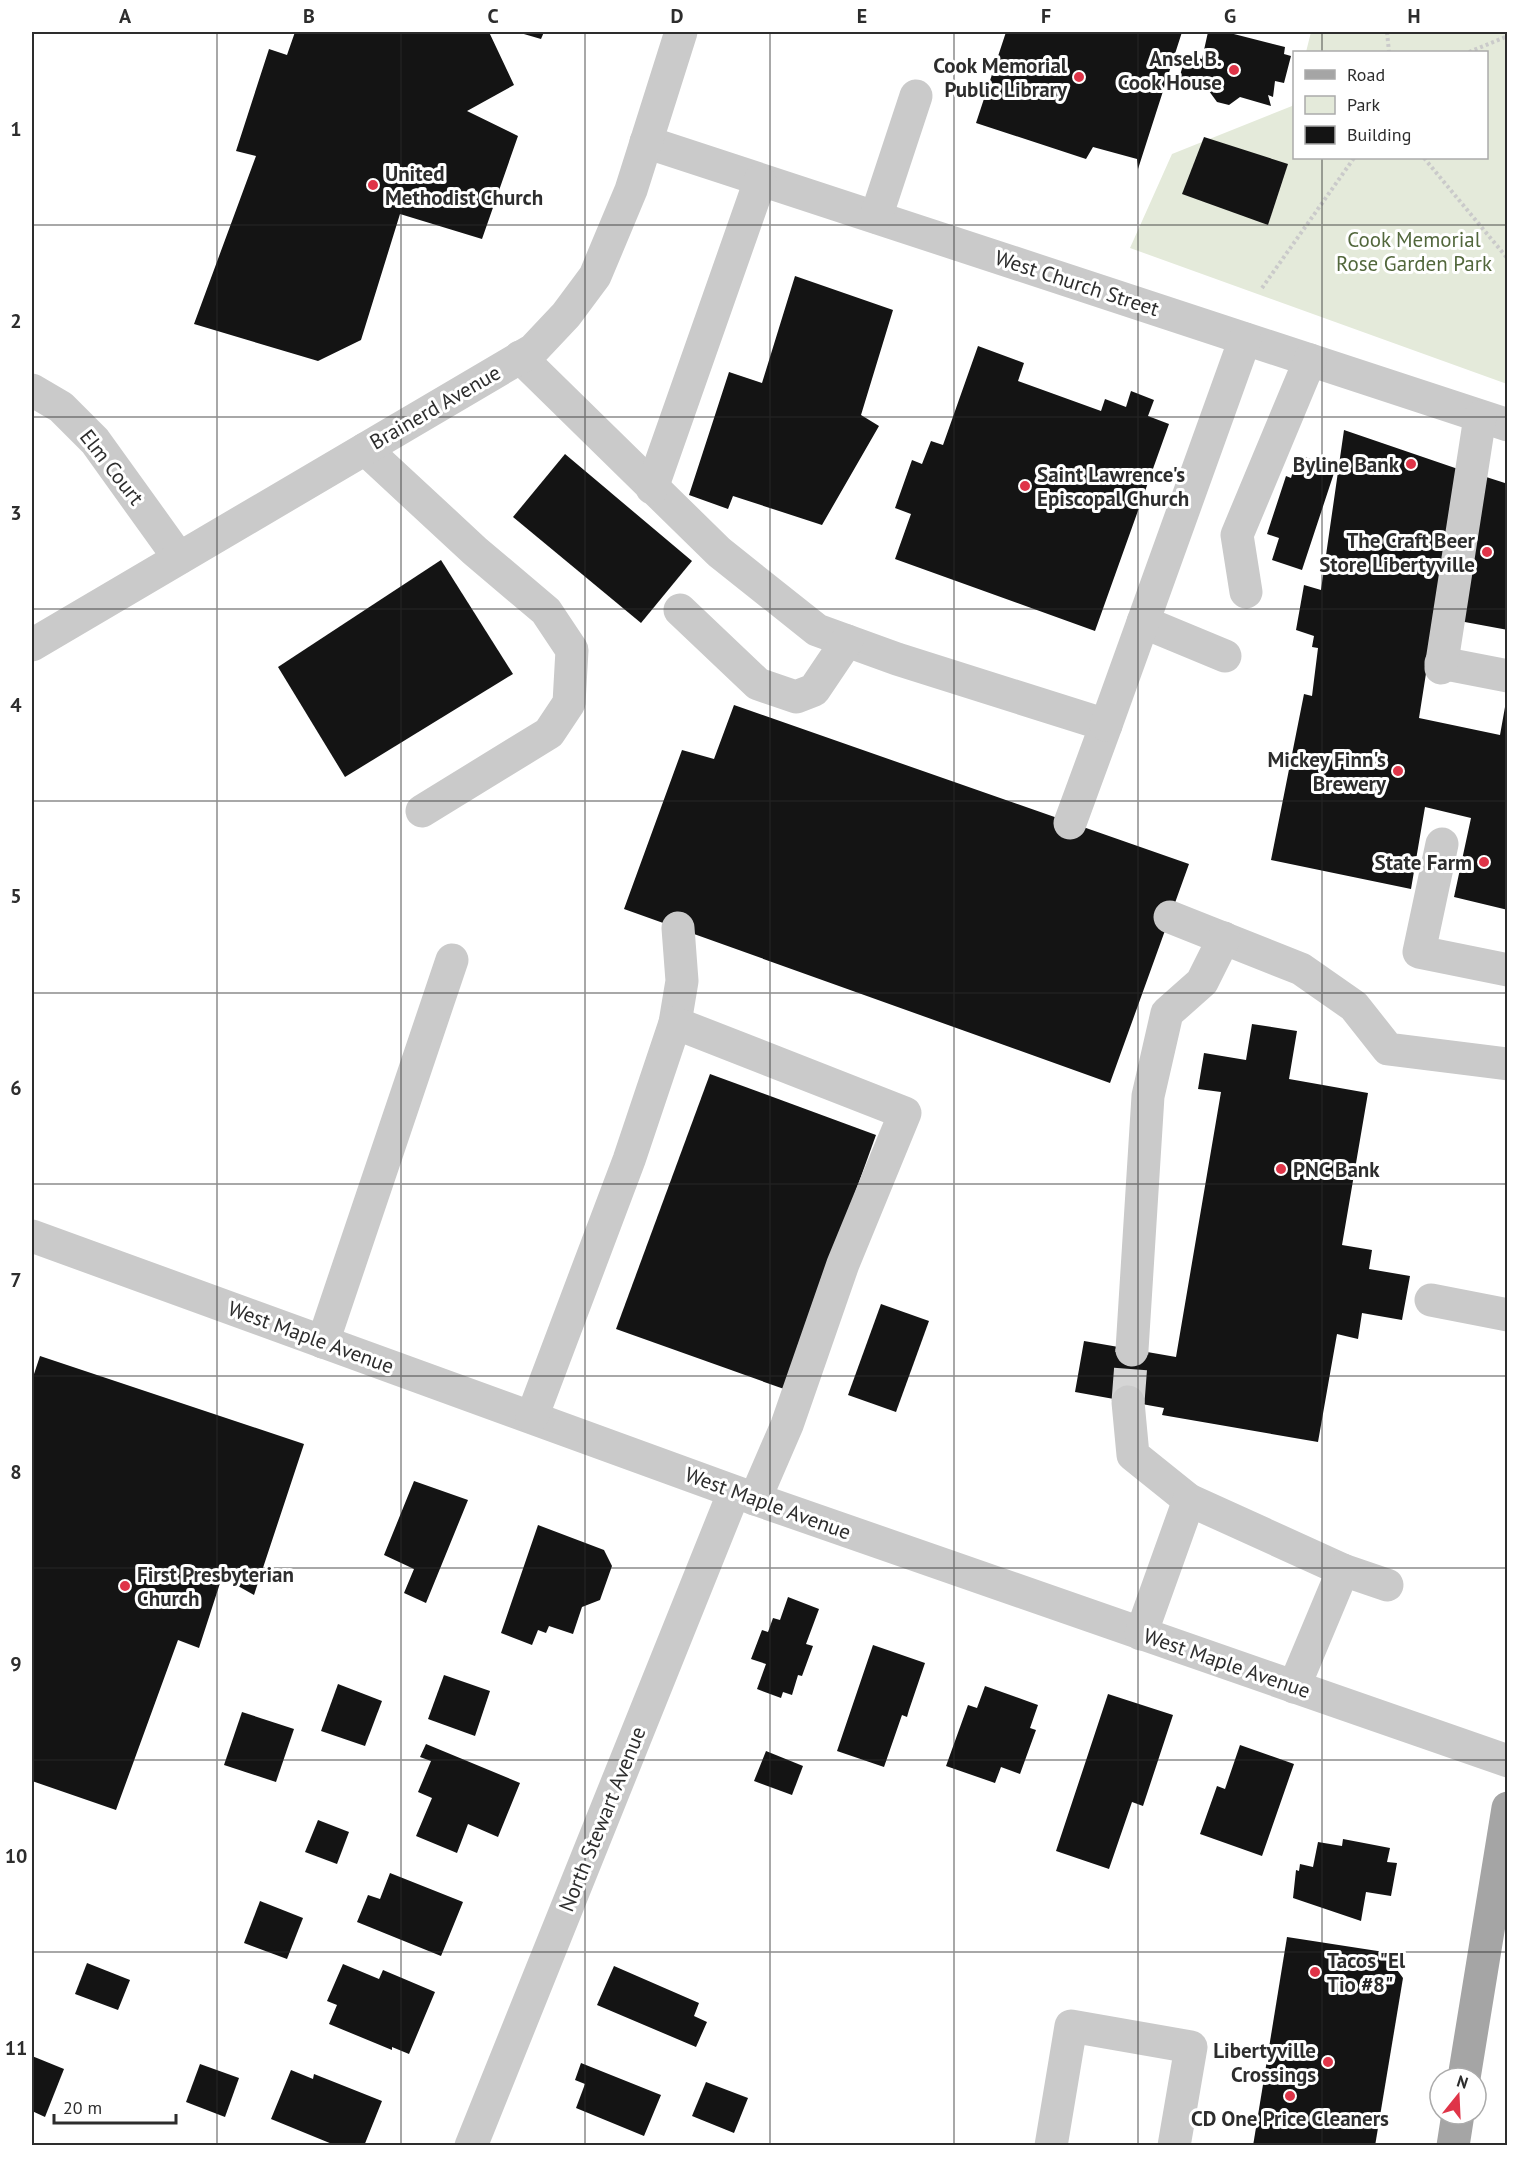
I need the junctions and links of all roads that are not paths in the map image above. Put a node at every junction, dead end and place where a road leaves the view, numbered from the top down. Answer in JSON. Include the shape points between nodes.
{"nodes":[{"id":1,"x":681,"y":32,"type":"edge"},
{"id":2,"x":916,"y":96,"type":"dead end"},
{"id":3,"x":646,"y":142,"type":"junction"},
{"id":4,"x":760,"y":181,"type":"junction"},
{"id":5,"x":876,"y":217,"type":"junction"},
{"id":6,"x":1245,"y":339,"type":"junction"},
{"id":7,"x":520,"y":357,"type":"junction"},
{"id":8,"x":1310,"y":360,"type":"junction"},
{"id":9,"x":32,"y":390,"type":"edge"},
{"id":10,"x":1494,"y":421,"type":"edge"},
{"id":11,"x":365,"y":449,"type":"junction"},
{"id":12,"x":652,"y":488,"type":"junction"},
{"id":13,"x":179,"y":558,"type":"junction"},
{"id":14,"x":1246,"y":592,"type":"dead end"},
{"id":15,"x":680,"y":610,"type":"dead end"},
{"id":16,"x":1143,"y":622,"type":"junction"},
{"id":17,"x":847,"y":641,"type":"junction"},
{"id":18,"x":32,"y":645,"type":"edge"},
{"id":19,"x":1225,"y":656,"type":"dead end"},
{"id":20,"x":1508,"y":676,"type":"edge"},
{"id":21,"x":1106,"y":725,"type":"junction"},
{"id":22,"x":422,"y":812,"type":"dead end"},
{"id":23,"x":1070,"y":823,"type":"dead end"},
{"id":24,"x":1442,"y":844,"type":"dead end"},
{"id":25,"x":1170,"y":917,"type":"dead end"},
{"id":26,"x":678,"y":928,"type":"dead end"},
{"id":27,"x":1224,"y":938,"type":"junction"},
{"id":28,"x":452,"y":960,"type":"dead end"},
{"id":29,"x":1508,"y":970,"type":"edge"},
{"id":30,"x":675,"y":1023,"type":"junction"},
{"id":31,"x":1508,"y":1065,"type":"edge"},
{"id":32,"x":32,"y":1236,"type":"edge"},
{"id":33,"x":1431,"y":1300,"type":"dead end"},
{"id":34,"x":1508,"y":1315,"type":"edge"},
{"id":35,"x":323,"y":1342,"type":"junction"},
{"id":36,"x":1132,"y":1350,"type":"tunnel mouth"},
{"id":37,"x":1128,"y":1401,"type":"tunnel mouth"},
{"id":38,"x":532,"y":1417,"type":"junction"},
{"id":39,"x":744,"y":1496,"type":"junction"},
{"id":40,"x":1189,"y":1500,"type":"junction"},
{"id":41,"x":1343,"y":1570,"type":"junction"},
{"id":42,"x":1387,"y":1585,"type":"dead end"},
{"id":43,"x":1141,"y":1634,"type":"junction"},
{"id":44,"x":1294,"y":1687,"type":"junction"},
{"id":45,"x":1508,"y":1761,"type":"edge"},
{"id":46,"x":1508,"y":1808,"type":"edge"},
{"id":47,"x":1466,"y":2066,"type":"edge"},
{"id":48,"x":1456,"y":2126,"type":"edge"},
{"id":49,"x":471,"y":2145,"type":"edge"},
{"id":50,"x":1051,"y":2145,"type":"edge"},
{"id":51,"x":1174,"y":2145,"type":"edge"},
{"id":52,"x":1453,"y":2145,"type":"edge"}],
"edges":[{"from":1,"to":3,"type":"street","name":"Brainerd Avenue"},
{"from":2,"to":5,"type":"street"},
{"from":3,"to":4,"type":"street","name":"West Church Street"},
{"from":3,"to":7,"type":"street","name":"Brainerd Avenue","via":[[631,190],[595,276],[566,315],[533,350]]},
{"from":4,"to":5,"type":"street","name":"West Church Street"},
{"from":4,"to":12,"type":"street"},
{"from":5,"to":6,"type":"street","name":"West Church Street"},
{"from":6,"to":8,"type":"street","name":"West Church Street"},
{"from":6,"to":16,"type":"street"},
{"from":7,"to":11,"type":"street","name":"Brainerd Avenue"},
{"from":7,"to":12,"type":"street"},
{"from":8,"to":10,"type":"street","name":"West Church Street"},
{"from":8,"to":14,"type":"street","via":[[1237,535]]},
{"from":9,"to":13,"type":"street","name":"Elm Court","via":[[61,407],[95,441]]},
{"from":10,"to":20,"type":"street","via":[[1441,665]]},
{"from":11,"to":13,"type":"street","name":"Brainerd Avenue"},
{"from":11,"to":22,"type":"street","via":[[546,611],[572,650],[569,703],[549,733]]},
{"from":12,"to":17,"type":"street","via":[[719,552],[805,621]]},
{"from":13,"to":18,"type":"street","name":"Brainerd Avenue"},
{"from":15,"to":17,"type":"street","via":[[758,684],[796,697],[814,690]]},
{"from":16,"to":19,"type":"street"},
{"from":16,"to":21,"type":"street"},
{"from":17,"to":21,"type":"street"},
{"from":21,"to":23,"type":"street"},
{"from":24,"to":29,"type":"street","via":[[1419,952]]},
{"from":25,"to":27,"type":"street"},
{"from":26,"to":30,"type":"street","via":[[682,981]]},
{"from":27,"to":31,"type":"street","via":[[1301,969],[1354,1006],[1388,1049]]},
{"from":27,"to":36,"type":"street","via":[[1202,982],[1167,1013],[1148,1096]]},
{"from":28,"to":35,"type":"street"},
{"from":30,"to":38,"type":"street","via":[[629,1160]]},
{"from":30,"to":39,"type":"street","name":"North Stewart Avenue","via":[[904,1113],[843,1264],[787,1425]]},
{"from":32,"to":35,"type":"street","name":"West Maple Avenue"},
{"from":33,"to":34,"type":"street"},
{"from":35,"to":38,"type":"street","name":"West Maple Avenue"},
{"from":37,"to":40,"type":"street","via":[[1133,1455]]},
{"from":38,"to":39,"type":"street","name":"West Maple Avenue"},
{"from":39,"to":43,"type":"street","name":"West Maple Avenue"},
{"from":39,"to":49,"type":"street","name":"North Stewart Avenue"},
{"from":40,"to":41,"type":"street"},
{"from":40,"to":43,"type":"street"},
{"from":41,"to":42,"type":"street"},
{"from":41,"to":44,"type":"street"},
{"from":43,"to":44,"type":"street","name":"West Maple Avenue"},
{"from":44,"to":45,"type":"street","name":"West Maple Avenue"},
{"from":46,"to":47,"type":"main road"},
{"from":48,"to":52,"type":"main road"},
{"from":50,"to":51,"type":"street","via":[[1071,2026],[1191,2047]]}]}
